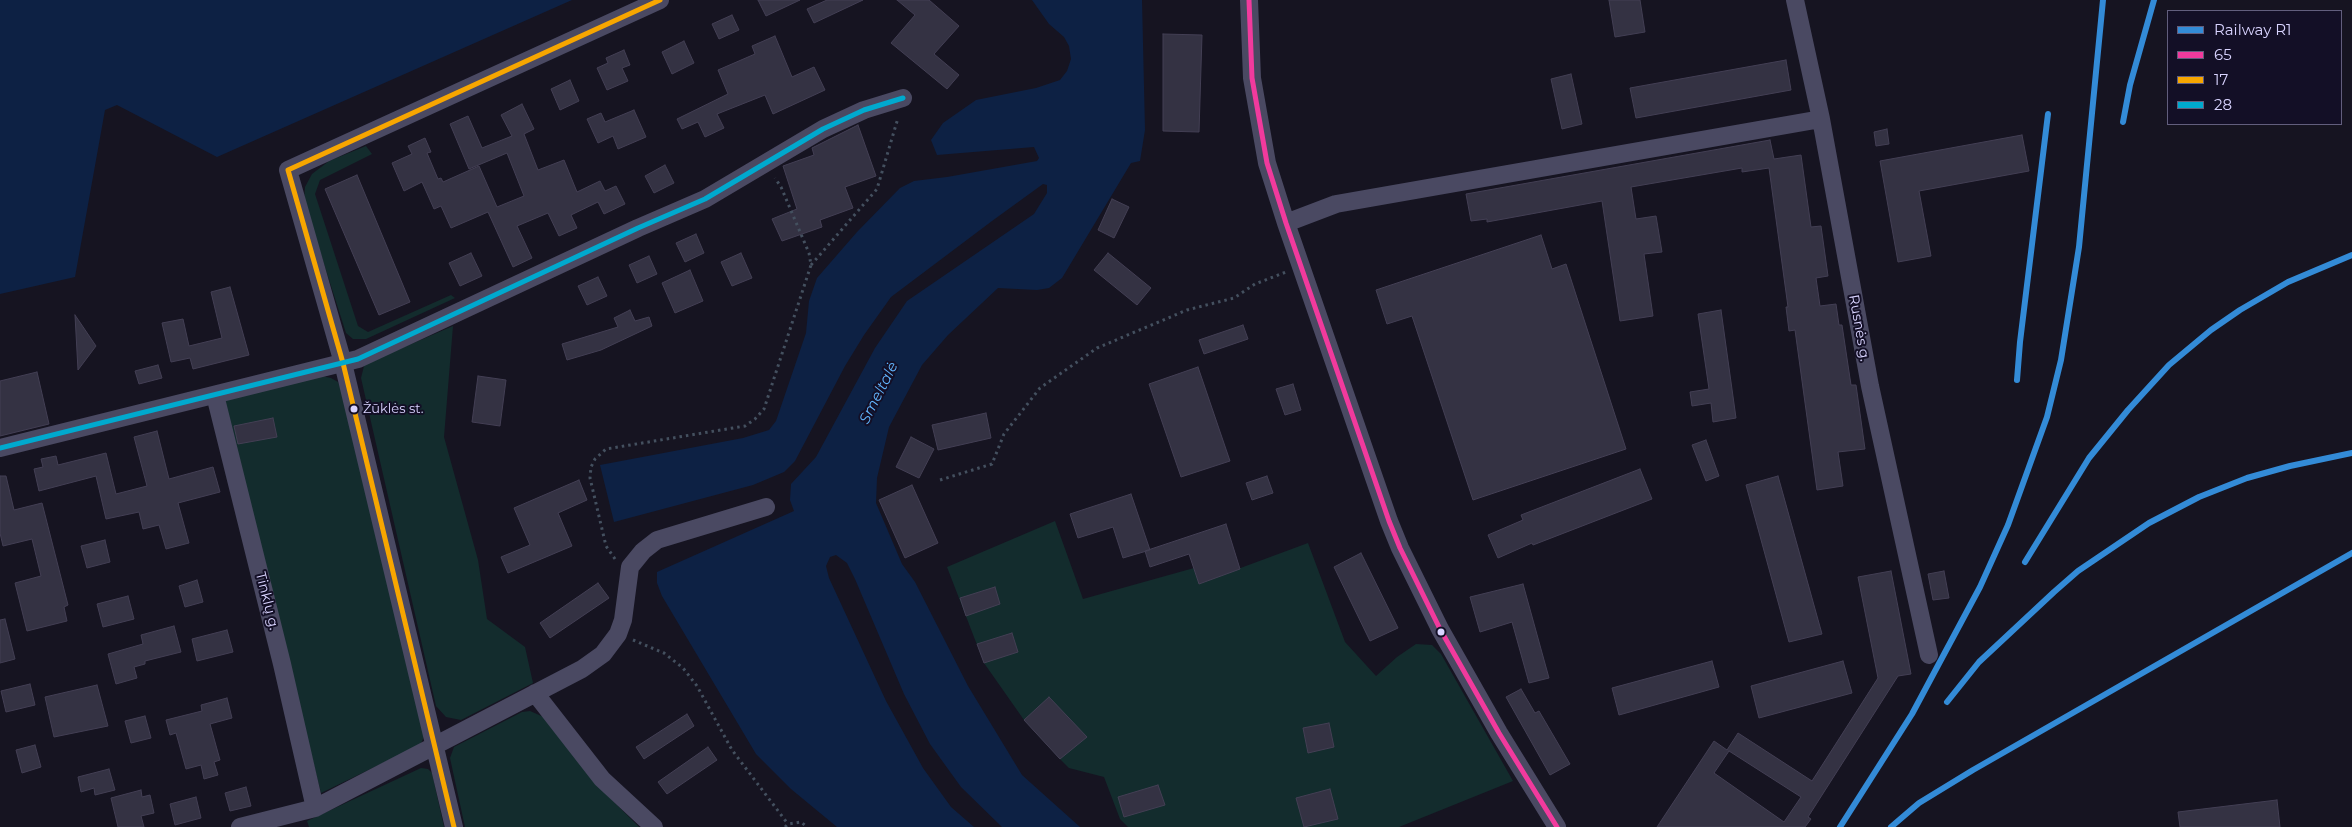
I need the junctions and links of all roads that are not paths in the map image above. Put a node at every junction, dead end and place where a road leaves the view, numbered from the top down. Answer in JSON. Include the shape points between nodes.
{"nodes":[{"id":1,"x":660,"y":0,"type":"edge"},
{"id":2,"x":1249,"y":0,"type":"edge"},
{"id":3,"x":1795,"y":0,"type":"edge"},
{"id":4,"x":903,"y":98,"type":"road end"},
{"id":5,"x":1821,"y":119,"type":"junction"},
{"id":6,"x":1286,"y":223,"type":"junction"},
{"id":7,"x":343,"y":363,"type":"junction"},
{"id":8,"x":215,"y":395,"type":"junction"},
{"id":9,"x":0,"y":448,"type":"edge"},
{"id":10,"x":766,"y":507,"type":"dead end"},
{"id":11,"x":1929,"y":655,"type":"dead end"},
{"id":12,"x":535,"y":693,"type":"junction"},
{"id":13,"x":436,"y":747,"type":"junction"},
{"id":14,"x":315,"y":808,"type":"junction"},
{"id":15,"x":240,"y":827,"type":"edge"},
{"id":16,"x":454,"y":827,"type":"edge"},
{"id":17,"x":654,"y":827,"type":"edge"},
{"id":18,"x":1557,"y":827,"type":"edge"}],
"edges":[{"from":1,"to":7,"type":"street","via":[[288,170]]},
{"from":2,"to":6,"type":"street","via":[[1251,69],[1258,119]]},
{"from":3,"to":5,"type":"street","name":"Rusnės g."},
{"from":4,"to":7,"type":"street","via":[[864,110],[831,126],[705,199],[358,359]]},
{"from":5,"to":6,"type":"street","via":[[1336,204]]},
{"from":5,"to":11,"type":"street","name":"Rusnės g.","via":[[1870,386]]},
{"from":6,"to":18,"type":"street","via":[[1400,548],[1440,629]]},
{"from":7,"to":8,"type":"street"},
{"from":7,"to":13,"type":"street"},
{"from":8,"to":9,"type":"street"},
{"from":8,"to":14,"type":"street","name":"Tinklų g."},
{"from":10,"to":12,"type":"street","via":[[657,540],[630,567],[623,620],[604,654],[582,670]]},
{"from":12,"to":13,"type":"street"},
{"from":12,"to":17,"type":"street","via":[[602,779]]},
{"from":13,"to":14,"type":"street"},
{"from":13,"to":16,"type":"street"},
{"from":14,"to":15,"type":"street"}]}
